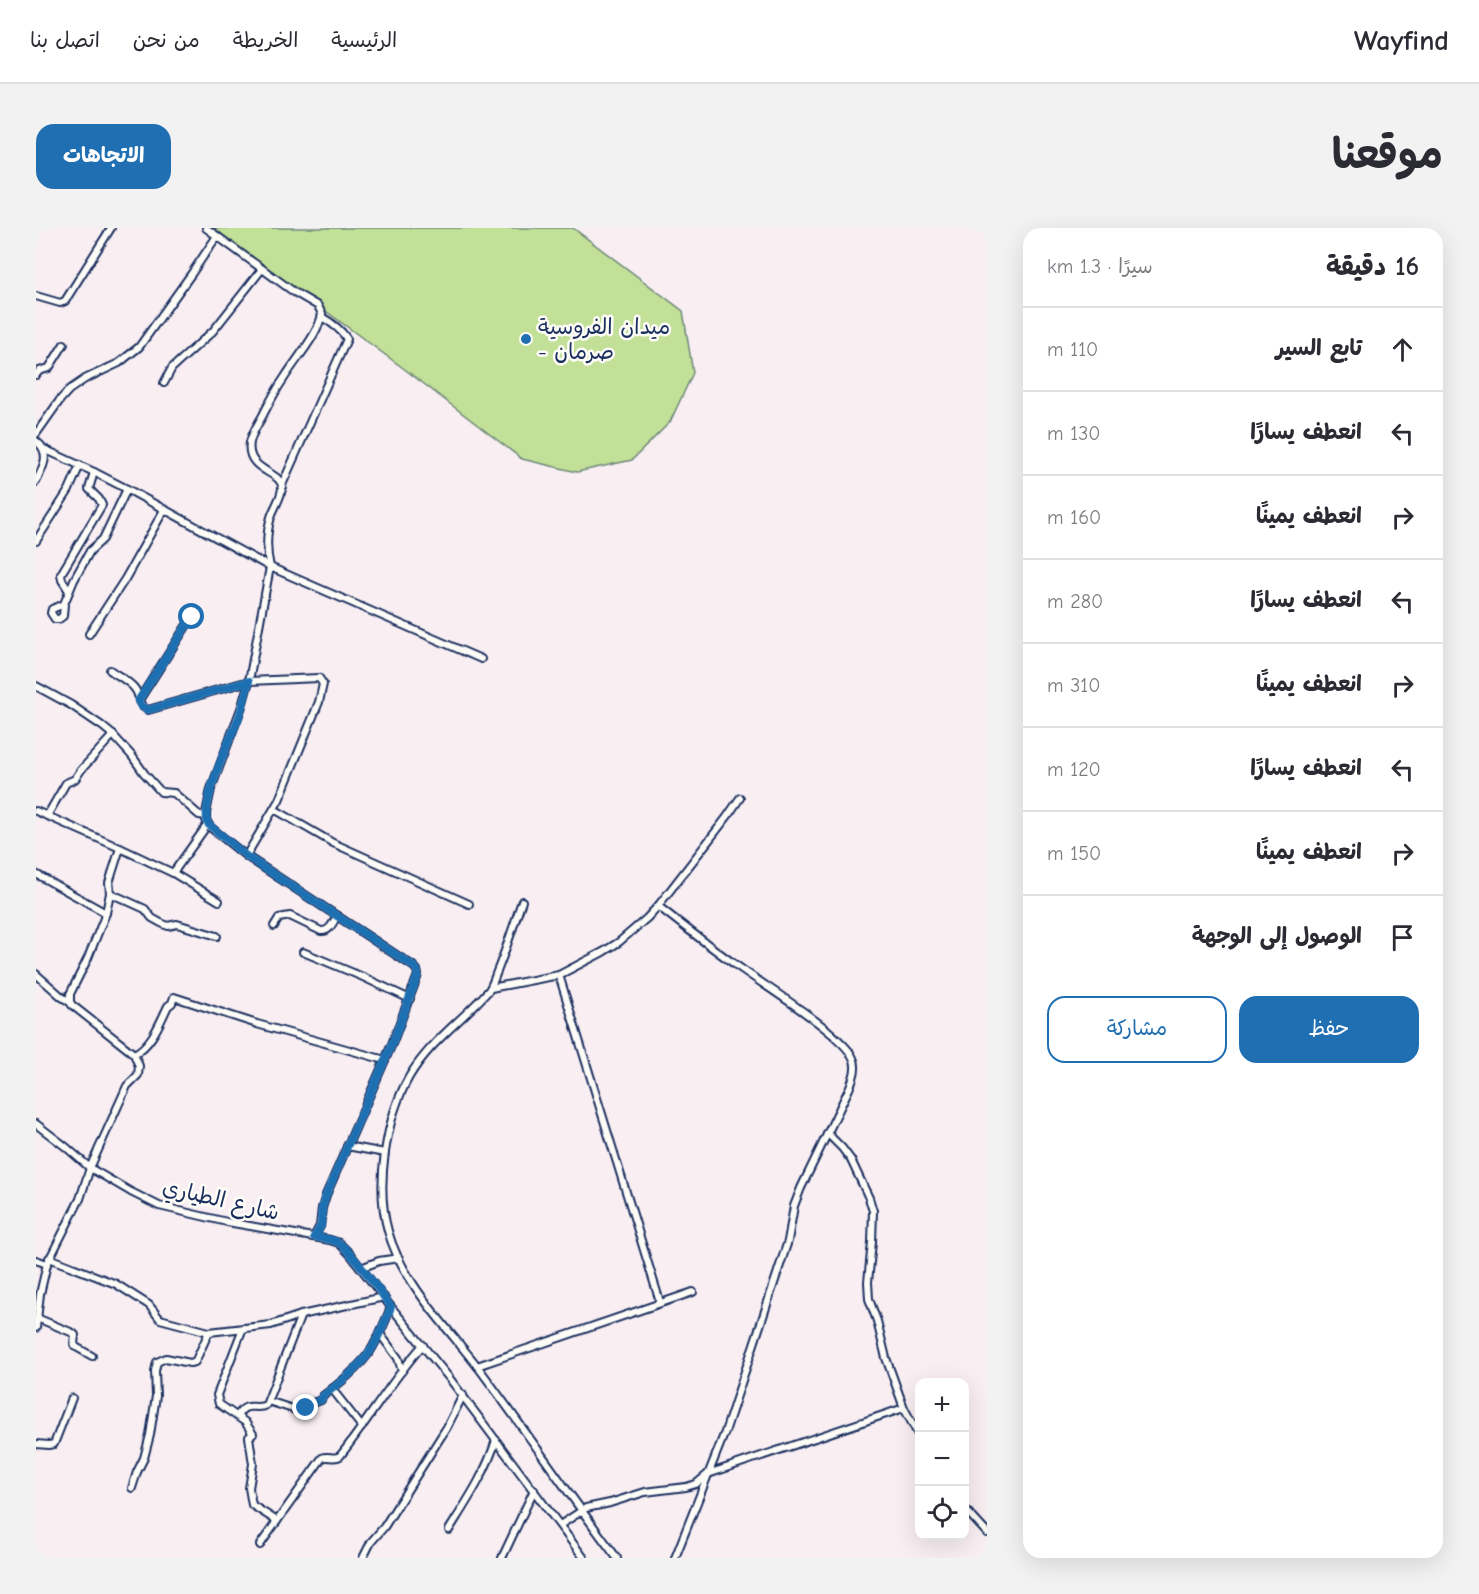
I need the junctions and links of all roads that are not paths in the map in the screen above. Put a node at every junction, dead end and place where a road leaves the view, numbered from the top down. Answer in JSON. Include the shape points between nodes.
{"nodes":[{"id":1,"x":111,"y":228,"type":"edge"},
{"id":2,"x":206,"y":228,"type":"edge"},
{"id":3,"x":217,"y":236,"type":"junction"},
{"id":4,"x":262,"y":269,"type":"junction"},
{"id":5,"x":36,"y":296,"type":"edge"},
{"id":6,"x":322,"y":317,"type":"junction"},
{"id":7,"x":64,"y":344,"type":"dead end"},
{"id":8,"x":36,"y":375,"type":"edge"},
{"id":9,"x":164,"y":383,"type":"dead end"},
{"id":10,"x":36,"y":434,"type":"edge"},
{"id":11,"x":36,"y":441,"type":"edge"},
{"id":12,"x":44,"y":449,"type":"junction"},
{"id":13,"x":80,"y":465,"type":"junction"},
{"id":14,"x":94,"y":472,"type":"junction"},
{"id":15,"x":36,"y":482,"type":"edge"},
{"id":16,"x":282,"y":486,"type":"junction"},
{"id":17,"x":127,"y":489,"type":"junction"},
{"id":18,"x":164,"y":510,"type":"junction"},
{"id":19,"x":36,"y":541,"type":"edge"},
{"id":20,"x":270,"y":567,"type":"junction"},
{"id":21,"x":69,"y":591,"type":"junction"},
{"id":22,"x":64,"y":604,"type":"dead end"},
{"id":23,"x":192,"y":617,"type":"dead end"},
{"id":24,"x":89,"y":634,"type":"dead end"},
{"id":25,"x":481,"y":659,"type":"dead end"},
{"id":26,"x":110,"y":670,"type":"dead end"},
{"id":27,"x":249,"y":681,"type":"junction"},
{"id":28,"x":36,"y":686,"type":"edge"},
{"id":29,"x":138,"y":701,"type":"junction"},
{"id":30,"x":113,"y":735,"type":"junction"},
{"id":31,"x":740,"y":798,"type":"dead end"},
{"id":32,"x":274,"y":809,"type":"junction"},
{"id":33,"x":36,"y":811,"type":"edge"},
{"id":34,"x":47,"y":816,"type":"junction"},
{"id":35,"x":206,"y":816,"type":"junction"},
{"id":36,"x":208,"y":824,"type":"junction"},
{"id":37,"x":120,"y":848,"type":"junction"},
{"id":38,"x":246,"y":856,"type":"junction"},
{"id":39,"x":173,"y":873,"type":"junction"},
{"id":40,"x":36,"y":874,"type":"edge"},
{"id":41,"x":110,"y":892,"type":"junction"},
{"id":42,"x":219,"y":901,"type":"dead end"},
{"id":43,"x":522,"y":901,"type":"dead end"},
{"id":44,"x":469,"y":904,"type":"dead end"},
{"id":45,"x":658,"y":906,"type":"junction"},
{"id":46,"x":106,"y":913,"type":"junction"},
{"id":47,"x":337,"y":915,"type":"junction"},
{"id":48,"x":274,"y":926,"type":"dead end"},
{"id":49,"x":217,"y":936,"type":"dead end"},
{"id":50,"x":303,"y":952,"type":"dead end"},
{"id":51,"x":36,"y":974,"type":"edge"},
{"id":52,"x":559,"y":975,"type":"junction"},
{"id":53,"x":491,"y":988,"type":"junction"},
{"id":54,"x":410,"y":999,"type":"junction"},
{"id":55,"x":70,"y":1002,"type":"junction"},
{"id":56,"x":134,"y":1054,"type":"junction"},
{"id":57,"x":385,"y":1060,"type":"junction"},
{"id":58,"x":36,"y":1124,"type":"edge"},
{"id":59,"x":827,"y":1134,"type":"junction"},
{"id":60,"x":346,"y":1146,"type":"junction"},
{"id":61,"x":385,"y":1154,"type":"junction"},
{"id":62,"x":90,"y":1168,"type":"junction"},
{"id":63,"x":314,"y":1237,"type":"junction"},
{"id":64,"x":399,"y":1258,"type":"junction"},
{"id":65,"x":36,"y":1260,"type":"edge"},
{"id":66,"x":48,"y":1261,"type":"junction"},
{"id":67,"x":361,"y":1268,"type":"junction"},
{"id":68,"x":693,"y":1292,"type":"dead end"},
{"id":69,"x":384,"y":1297,"type":"junction"},
{"id":70,"x":660,"y":1302,"type":"junction"},
{"id":71,"x":391,"y":1307,"type":"junction"},
{"id":72,"x":301,"y":1315,"type":"junction"},
{"id":73,"x":37,"y":1317,"type":"edge"},
{"id":74,"x":36,"y":1328,"type":"edge"},
{"id":75,"x":243,"y":1328,"type":"junction"},
{"id":76,"x":209,"y":1332,"type":"junction"},
{"id":77,"x":380,"y":1334,"type":"junction"},
{"id":78,"x":423,"y":1345,"type":"junction"},
{"id":79,"x":92,"y":1356,"type":"dead end"},
{"id":80,"x":477,"y":1366,"type":"junction"},
{"id":81,"x":402,"y":1371,"type":"junction"},
{"id":82,"x":332,"y":1389,"type":"junction"},
{"id":83,"x":463,"y":1395,"type":"junction"},
{"id":84,"x":72,"y":1398,"type":"dead end"},
{"id":85,"x":268,"y":1401,"type":"junction"},
{"id":86,"x":904,"y":1408,"type":"junction"},
{"id":87,"x":238,"y":1416,"type":"junction"},
{"id":88,"x":362,"y":1427,"type":"junction"},
{"id":89,"x":917,"y":1432,"type":"edge"},
{"id":90,"x":496,"y":1440,"type":"junction"},
{"id":91,"x":36,"y":1444,"type":"edge"},
{"id":92,"x":708,"y":1474,"type":"junction"},
{"id":93,"x":132,"y":1488,"type":"dead end"},
{"id":94,"x":534,"y":1490,"type":"junction"},
{"id":95,"x":581,"y":1511,"type":"junction"},
{"id":96,"x":969,"y":1513,"type":"edge"},
{"id":97,"x":277,"y":1521,"type":"junction"},
{"id":98,"x":560,"y":1525,"type":"junction"},
{"id":99,"x":449,"y":1530,"type":"dead end"},
{"id":100,"x":987,"y":1533,"type":"edge"},
{"id":101,"x":260,"y":1545,"type":"dead end"},
{"id":102,"x":365,"y":1557,"type":"edge"},
{"id":103,"x":502,"y":1558,"type":"edge"},
{"id":104,"x":584,"y":1558,"type":"edge"},
{"id":105,"x":617,"y":1558,"type":"edge"},
{"id":106,"x":675,"y":1558,"type":"edge"}],
"edges":[{"from":1,"to":5,"type":"street","via":[[65,301]]},
{"from":2,"to":3,"type":"street"},
{"from":3,"to":4,"type":"street"},
{"from":3,"to":10,"type":"street","via":[[138,347],[119,363],[69,390]]},
{"from":4,"to":6,"type":"street","via":[[318,306]]},
{"from":4,"to":9,"type":"street","via":[[213,331],[172,368]]},
{"from":6,"to":16,"type":"street","via":[[347,339]]},
{"from":6,"to":16,"type":"street","via":[[279,385],[250,441],[256,464],[279,479]]},
{"from":7,"to":8,"type":"street","via":[[50,367]]},
{"from":11,"to":12,"type":"street"},
{"from":12,"to":13,"type":"street"},
{"from":12,"to":15,"type":"street","via":[[46,458]]},
{"from":13,"to":14,"type":"street"},
{"from":13,"to":19,"type":"street","via":[[69,490]]},
{"from":14,"to":17,"type":"street"},
{"from":14,"to":21,"type":"street","via":[[89,489],[102,506],[61,574]]},
{"from":16,"to":20,"type":"street","via":[[270,521],[266,548]]},
{"from":17,"to":18,"type":"street"},
{"from":17,"to":21,"type":"street","via":[[103,539],[90,551]]},
{"from":18,"to":20,"type":"street"},
{"from":18,"to":24,"type":"street"},
{"from":20,"to":25,"type":"street"},
{"from":20,"to":27,"type":"street"},
{"from":21,"to":22,"type":"street"},
{"from":23,"to":29,"type":"street"},
{"from":26,"to":29,"type":"street","via":[[133,686]]},
{"from":27,"to":29,"type":"street","via":[[148,710]]},
{"from":27,"to":32,"type":"street","via":[[319,678],[323,682],[319,702]]},
{"from":27,"to":35,"type":"street"},
{"from":28,"to":30,"type":"street"},
{"from":30,"to":34,"type":"street","via":[[75,779],[66,783]]},
{"from":30,"to":35,"type":"street","via":[[162,792],[174,793]]},
{"from":31,"to":45,"type":"street"},
{"from":32,"to":38,"type":"street"},
{"from":32,"to":44,"type":"street","via":[[333,843]]},
{"from":33,"to":34,"type":"street"},
{"from":34,"to":37,"type":"street"},
{"from":35,"to":36,"type":"street"},
{"from":36,"to":38,"type":"street"},
{"from":36,"to":39,"type":"street"},
{"from":37,"to":39,"type":"street"},
{"from":37,"to":41,"type":"street"},
{"from":38,"to":47,"type":"street"},
{"from":39,"to":42,"type":"street"},
{"from":40,"to":46,"type":"street"},
{"from":41,"to":46,"type":"street"},
{"from":41,"to":49,"type":"street","via":[[145,909],[152,918],[168,926],[177,924]]},
{"from":43,"to":53,"type":"street"},
{"from":45,"to":52,"type":"street","via":[[619,942]]},
{"from":45,"to":59,"type":"street","via":[[798,1008],[850,1053],[855,1064],[854,1076]]},
{"from":46,"to":55,"type":"street"},
{"from":47,"to":48,"type":"street","via":[[326,931],[290,916],[279,918]]},
{"from":47,"to":54,"type":"street","via":[[415,968],[418,978]]},
{"from":50,"to":54,"type":"street"},
{"from":51,"to":55,"type":"street"},
{"from":52,"to":53,"type":"street"},
{"from":52,"to":70,"type":"street"},
{"from":53,"to":61,"type":"street","via":[[445,1032],[410,1077],[392,1119]]},
{"from":54,"to":57,"type":"street"},
{"from":55,"to":56,"type":"street"},
{"from":56,"to":57,"type":"street","via":[[152,1037],[174,997]]},
{"from":56,"to":62,"type":"street","via":[[138,1075],[128,1086]]},
{"from":57,"to":60,"type":"street"},
{"from":58,"to":62,"type":"street","name":"شارع الطياري"},
{"from":59,"to":86,"type":"street","via":[[851,1160],[873,1211],[869,1299]]},
{"from":59,"to":92,"type":"street","via":[[794,1206],[788,1241]]},
{"from":60,"to":61,"type":"street"},
{"from":60,"to":63,"type":"street"},
{"from":61,"to":64,"type":"street","via":[[384,1216]]},
{"from":62,"to":63,"type":"street","name":"شارع الطياري","via":[[159,1206]]},
{"from":62,"to":66,"type":"street","via":[[80,1199]]},
{"from":63,"to":67,"type":"street","name":"شارع الطياري","via":[[339,1243]]},
{"from":64,"to":67,"type":"street"},
{"from":64,"to":80,"type":"street","via":[[442,1324]]},
{"from":65,"to":66,"type":"street"},
{"from":66,"to":73,"type":"street"},
{"from":66,"to":76,"type":"street","via":[[116,1284],[149,1305],[160,1319]]},
{"from":67,"to":69,"type":"street","name":"شارع الطياري"},
{"from":68,"to":70,"type":"street"},
{"from":69,"to":71,"type":"street","name":"شارع الطياري"},
{"from":69,"to":72,"type":"street"},
{"from":70,"to":80,"type":"street"},
{"from":71,"to":77,"type":"street"},
{"from":71,"to":78,"type":"street","name":"شارع الطياري"},
{"from":72,"to":75,"type":"street","via":[[271,1325]]},
{"from":72,"to":85,"type":"street"},
{"from":73,"to":74,"type":"street"},
{"from":73,"to":79,"type":"street","via":[[73,1333],[76,1347]]},
{"from":75,"to":76,"type":"street"},
{"from":75,"to":87,"type":"street","via":[[217,1395],[219,1404]]},
{"from":76,"to":93,"type":"street","via":[[195,1362],[166,1358],[157,1362],[150,1435]]},
{"from":77,"to":81,"type":"street","via":[[398,1358]]},
{"from":77,"to":82,"type":"street","via":[[360,1364]]},
{"from":78,"to":81,"type":"street"},
{"from":78,"to":83,"type":"street","name":"شارع الطياري"},
{"from":80,"to":95,"type":"street"},
{"from":81,"to":88,"type":"street"},
{"from":82,"to":85,"type":"street","via":[[302,1412]]},
{"from":82,"to":88,"type":"street"},
{"from":83,"to":90,"type":"street","name":"شارع الطياري"},
{"from":83,"to":102,"type":"street"},
{"from":84,"to":91,"type":"street","via":[[54,1443]]},
{"from":85,"to":87,"type":"street","via":[[262,1407],[244,1408]]},
{"from":86,"to":89,"type":"street"},
{"from":86,"to":92,"type":"street"},
{"from":87,"to":97,"type":"street","via":[[253,1434],[249,1437],[252,1505]]},
{"from":88,"to":97,"type":"street","via":[[340,1456],[322,1458]]},
{"from":90,"to":94,"type":"street","name":"شارع الطياري"},
{"from":90,"to":99,"type":"street","via":[[479,1480]]},
{"from":92,"to":95,"type":"street","via":[[686,1487],[645,1492]]},
{"from":92,"to":106,"type":"street"},
{"from":94,"to":98,"type":"street","name":"شارع الطياري"},
{"from":94,"to":103,"type":"street"},
{"from":95,"to":98,"type":"street"},
{"from":95,"to":105,"type":"street"},
{"from":96,"to":100,"type":"street"},
{"from":97,"to":101,"type":"street"},
{"from":98,"to":104,"type":"street","name":"شارع الطياري"}]}
